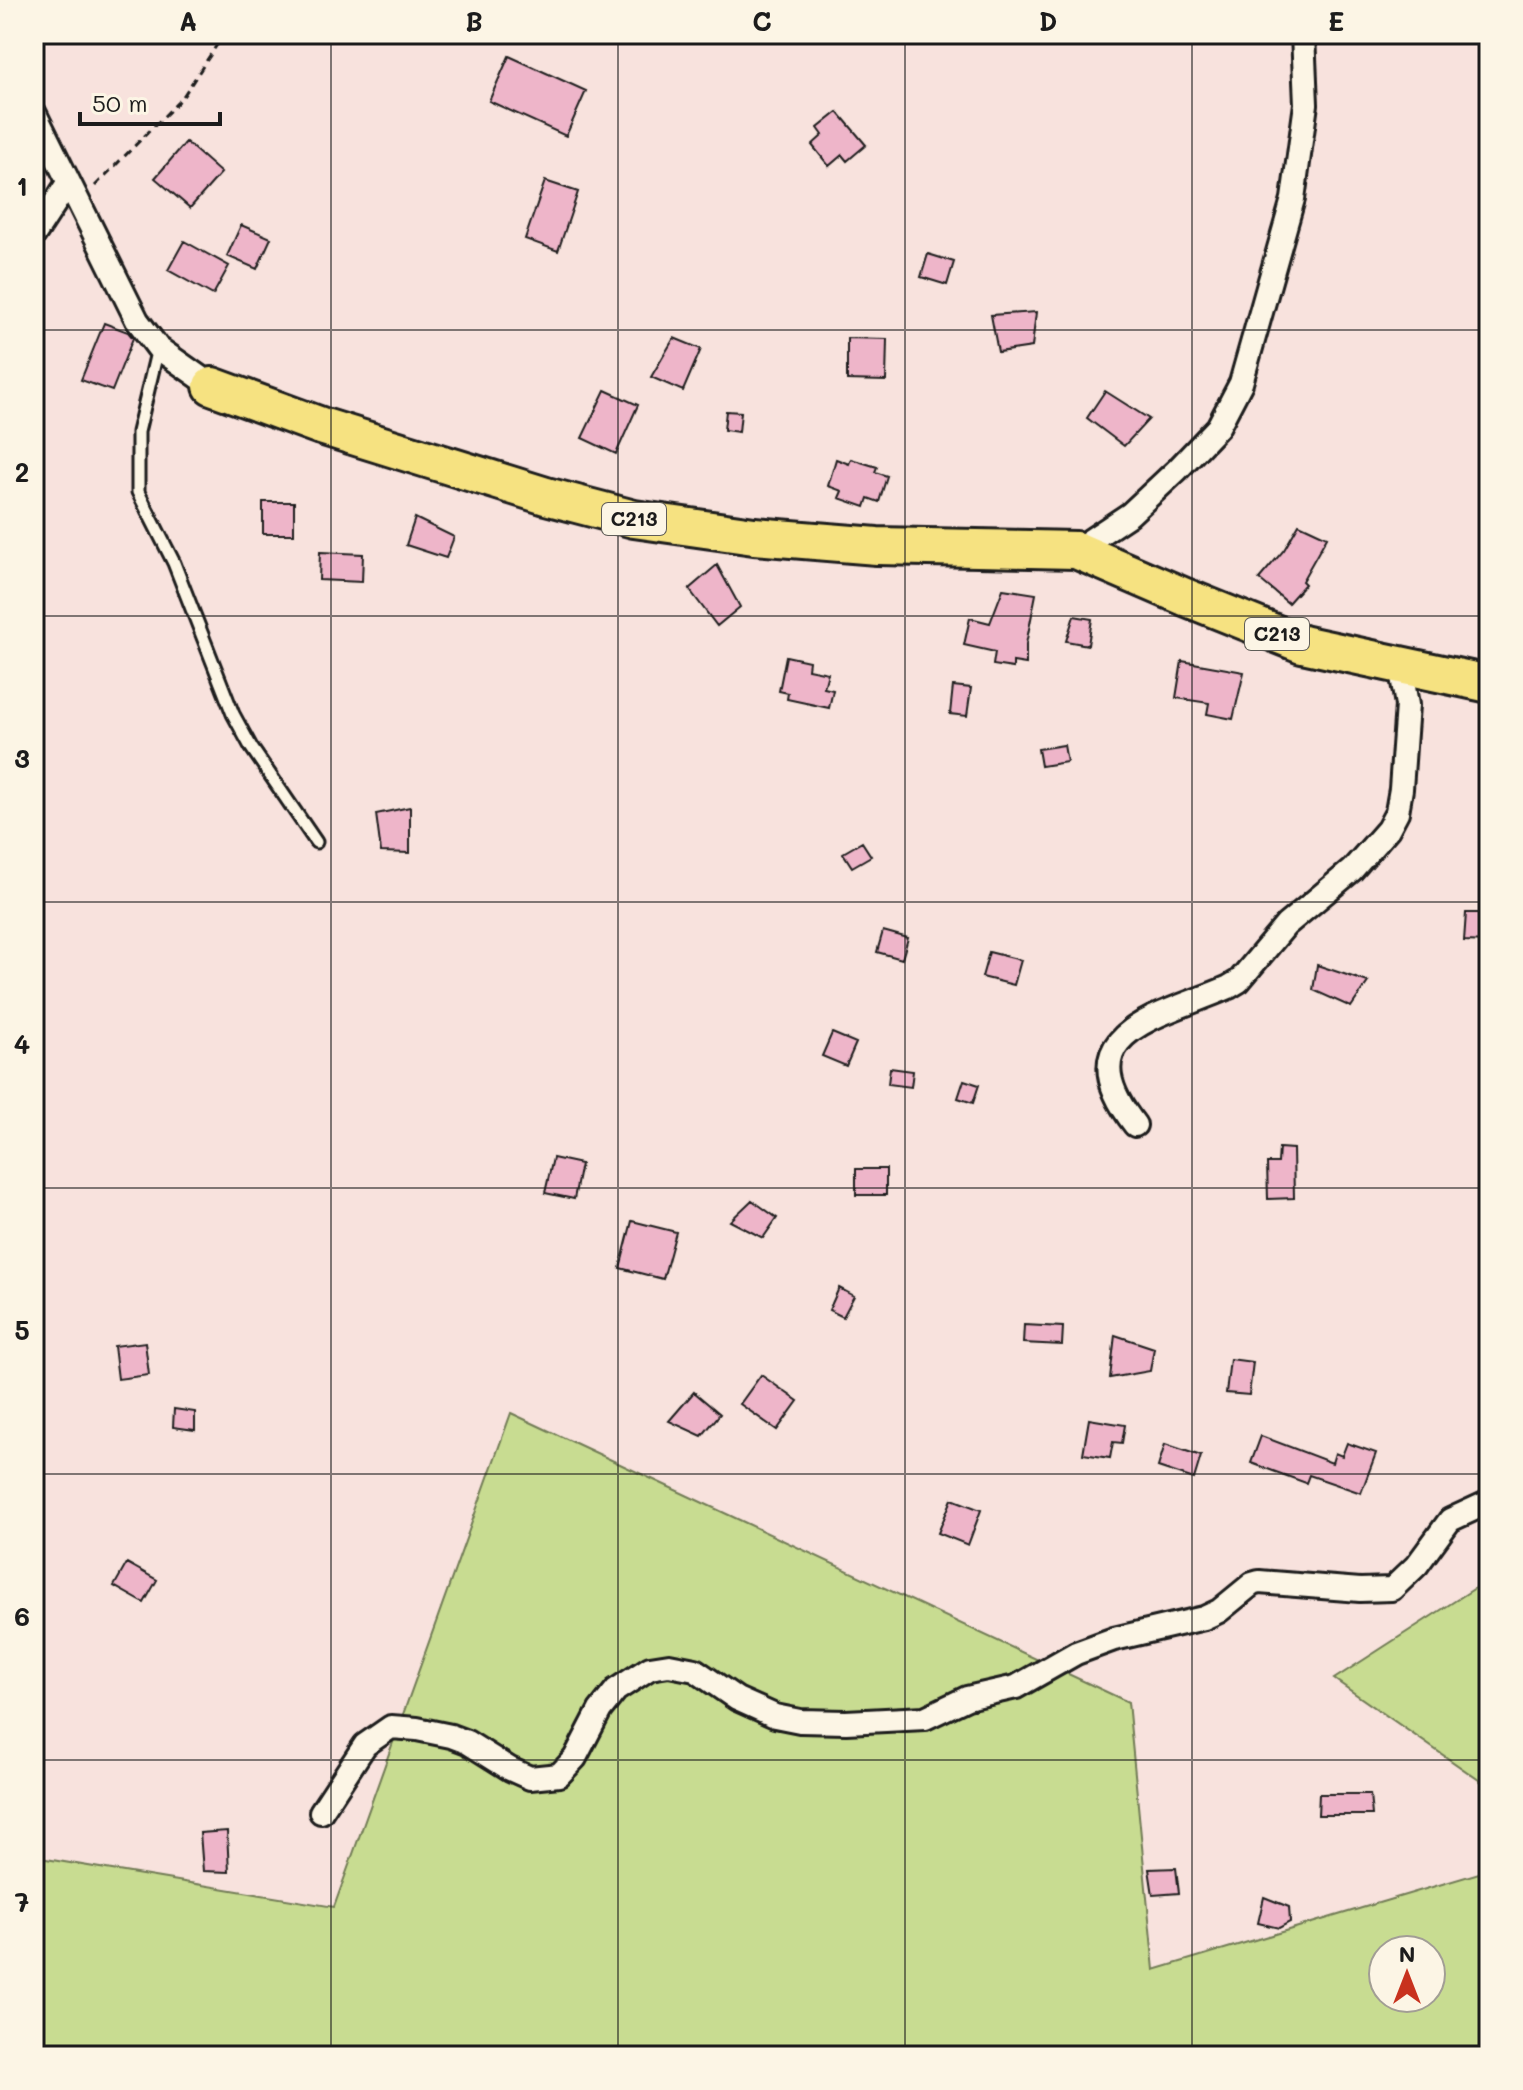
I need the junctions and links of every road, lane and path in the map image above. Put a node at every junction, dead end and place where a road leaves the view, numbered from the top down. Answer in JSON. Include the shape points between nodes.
{"nodes":[{"id":1,"x":224,"y":34,"type":"edge"},
{"id":2,"x":1303,"y":34,"type":"edge"},
{"id":3,"x":34,"y":112,"type":"edge"},
{"id":4,"x":73,"y":193,"type":"junction"},
{"id":5,"x":34,"y":235,"type":"edge"},
{"id":6,"x":158,"y":348,"type":"junction"},
{"id":7,"x":212,"y":386,"type":"joint"},
{"id":8,"x":1076,"y":550,"type":"junction"},
{"id":9,"x":1400,"y":665,"type":"junction"},
{"id":10,"x":1489,"y":684,"type":"edge"},
{"id":11,"x":316,"y":842,"type":"dead end"},
{"id":12,"x":1135,"y":1125,"type":"dead end"},
{"id":13,"x":1489,"y":1502,"type":"edge"},
{"id":14,"x":321,"y":1812,"type":"dead end"}],
"edges":[{"from":1,"to":4,"type":"path","via":[[182,98]]},
{"from":2,"to":8,"type":"street","via":[[1306,104],[1293,199],[1241,383],[1218,427],[1177,470],[1130,514]]},
{"from":3,"to":4,"type":"street"},
{"from":4,"to":5,"type":"street"},
{"from":4,"to":6,"type":"street","via":[[137,320]]},
{"from":6,"to":7,"type":"street"},
{"from":6,"to":11,"type":"lane","via":[[138,432],[138,492],[174,563],[233,714]]},
{"from":7,"to":8,"type":"main road","number":"C213","via":[[321,426],[634,519],[877,546]]},
{"from":8,"to":9,"type":"main road","number":"C213","via":[[1302,644]]},
{"from":9,"to":10,"type":"main road","number":"C213"},
{"from":9,"to":12,"type":"street","via":[[1407,705],[1401,789],[1388,829],[1352,870],[1286,925],[1239,981],[1129,1030],[1116,1043],[1110,1084]]},
{"from":13,"to":14,"type":"street","via":[[1450,1520],[1392,1589],[1259,1582],[1204,1618],[1114,1639],[1076,1653],[1016,1687],[967,1698],[925,1718],[846,1722],[775,1716],[737,1699],[695,1670],[669,1665],[650,1668],[616,1690],[559,1775],[530,1778],[451,1736],[391,1727],[365,1745]]}]}
